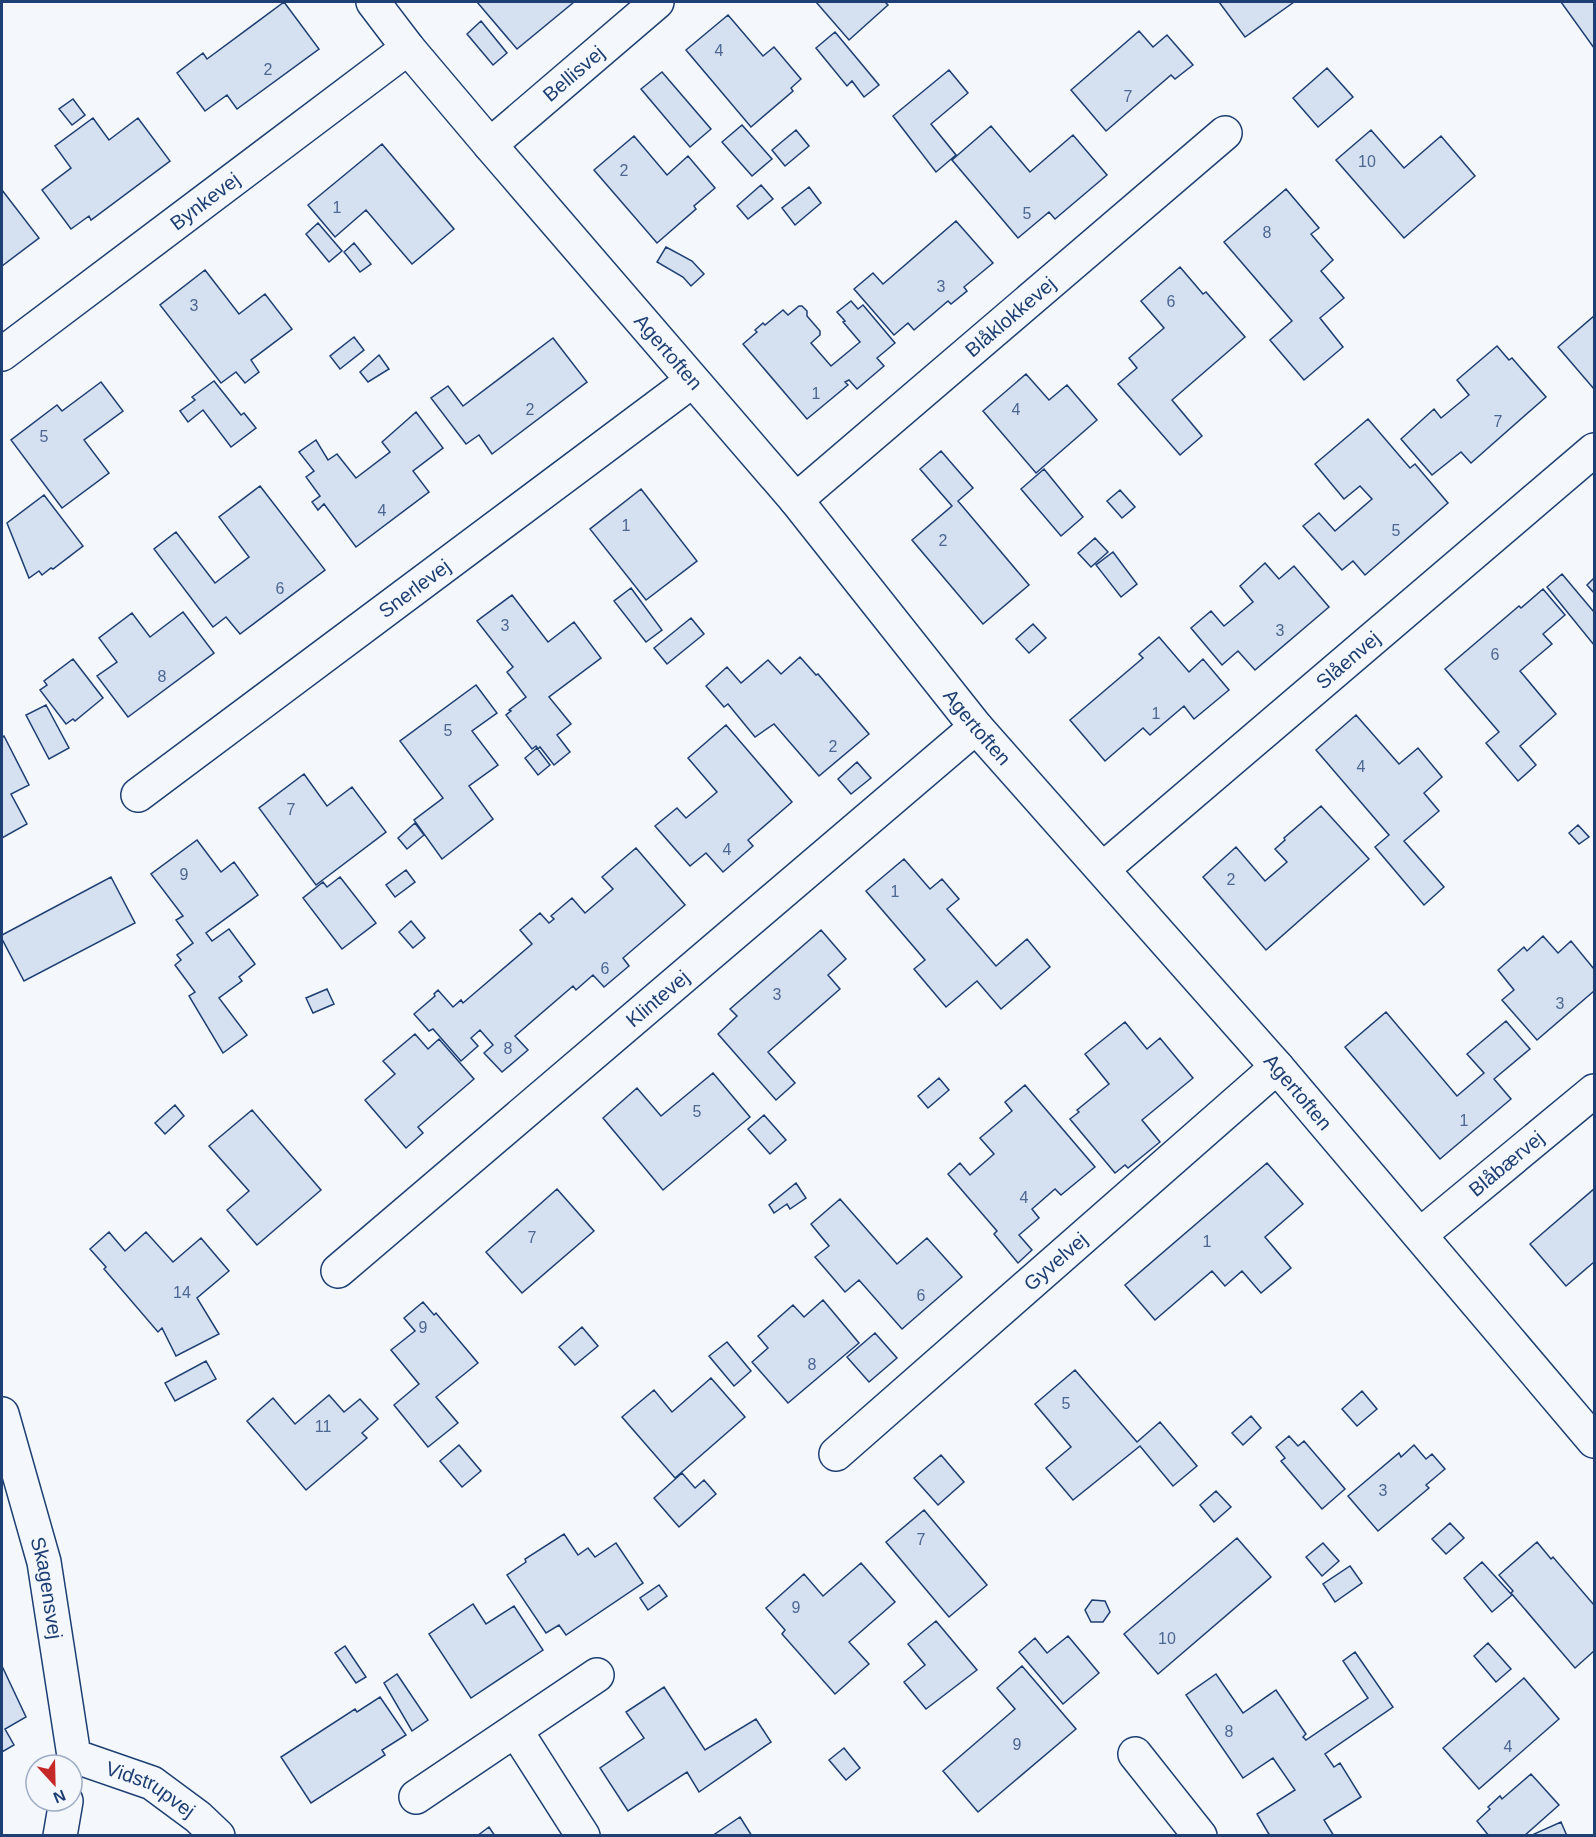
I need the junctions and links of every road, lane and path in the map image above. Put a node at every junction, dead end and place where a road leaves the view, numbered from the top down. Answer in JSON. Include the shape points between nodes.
{"nodes":[{"id":1,"x":373,"y":2,"type":"edge"},
{"id":2,"x":657,"y":2,"type":"edge"},
{"id":3,"x":408,"y":48,"type":"junction"},
{"id":4,"x":1225,"y":133,"type":"dead end"},
{"id":5,"x":490,"y":145,"type":"junction"},
{"id":6,"x":2,"y":354,"type":"edge"},
{"id":7,"x":692,"y":381,"type":"junction"},
{"id":8,"x":1594,"y":450,"type":"edge"},
{"id":9,"x":796,"y":500,"type":"junction"},
{"id":10,"x":976,"y":727,"type":"junction"},
{"id":11,"x":138,"y":795,"type":"dead end"},
{"id":12,"x":1103,"y":869,"type":"junction"},
{"id":13,"x":1277,"y":1067,"type":"junction"},
{"id":14,"x":1594,"y":1090,"type":"edge"},
{"id":15,"x":1420,"y":1235,"type":"junction"},
{"id":16,"x":338,"y":1271,"type":"dead end"},
{"id":17,"x":2,"y":1414,"type":"edge"},
{"id":18,"x":1594,"y":1441,"type":"edge"},
{"id":19,"x":836,"y":1454,"type":"dead end"},
{"id":20,"x":597,"y":1675,"type":"dead end"},
{"id":21,"x":516,"y":1731,"type":"junction"},
{"id":22,"x":72,"y":1753,"type":"edge"},
{"id":23,"x":1135,"y":1754,"type":"dead end"},
{"id":24,"x":84,"y":1764,"type":"edge"},
{"id":25,"x":416,"y":1797,"type":"dead end"},
{"id":26,"x":64,"y":1813,"type":"edge"},
{"id":27,"x":60,"y":1836,"type":"edge"},
{"id":28,"x":218,"y":1836,"type":"edge"},
{"id":29,"x":583,"y":1836,"type":"edge"},
{"id":30,"x":1200,"y":1836,"type":"edge"}],
"edges":[{"from":1,"to":3,"type":"street","name":"Agertoften"},
{"from":2,"to":5,"type":"street","name":"Bellisvej"},
{"from":3,"to":5,"type":"street","name":"Agertoften"},
{"from":3,"to":6,"type":"street","name":"Bynkevej"},
{"from":4,"to":9,"type":"street","name":"Blåklokkevej"},
{"from":5,"to":7,"type":"street","name":"Agertoften"},
{"from":7,"to":9,"type":"street","name":"Agertoften"},
{"from":7,"to":11,"type":"street","name":"Snerlevej"},
{"from":8,"to":12,"type":"street","name":"Slåenvej"},
{"from":9,"to":10,"type":"street","name":"Agertoften"},
{"from":10,"to":12,"type":"street","name":"Agertoften"},
{"from":10,"to":16,"type":"street","name":"Klintevej"},
{"from":12,"to":13,"type":"street","name":"Agertoften"},
{"from":13,"to":15,"type":"street","name":"Agertoften"},
{"from":13,"to":19,"type":"street","name":"Gyvelvej"},
{"from":14,"to":15,"type":"street","name":"Blåbærvej"},
{"from":15,"to":18,"type":"street","name":"Agertoften"},
{"from":17,"to":22,"type":"street","name":"Skagensvej","via":[[44,1562]]},
{"from":20,"to":21,"type":"street"},
{"from":21,"to":25,"type":"street"},
{"from":21,"to":29,"type":"street"},
{"from":23,"to":30,"type":"street"},
{"from":24,"to":28,"type":"street","name":"Vidstrupvej","via":[[152,1784],[198,1816]]},
{"from":26,"to":27,"type":"street"}]}
